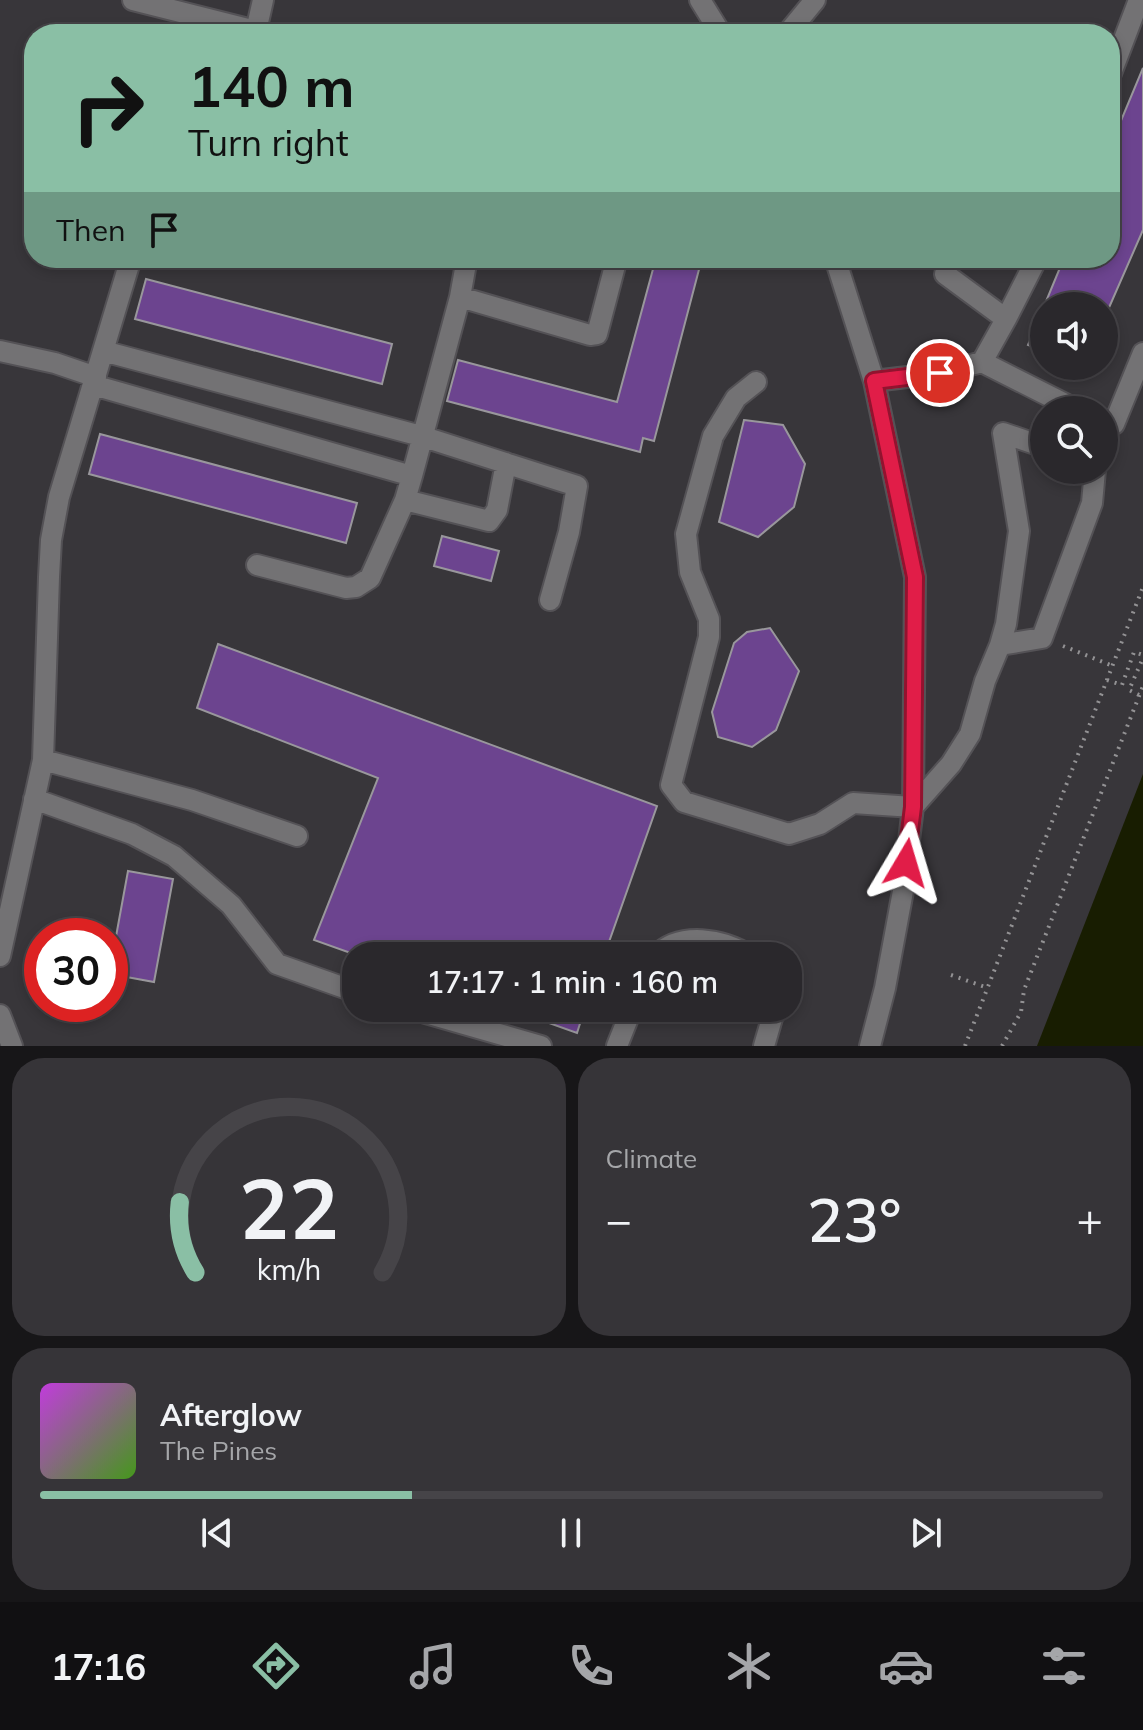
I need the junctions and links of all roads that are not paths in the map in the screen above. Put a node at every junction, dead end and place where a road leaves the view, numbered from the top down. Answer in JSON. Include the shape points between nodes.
{"nodes":[{"id":1,"x":133,"y":0,"type":"edge"},
{"id":2,"x":263,"y":0,"type":"edge"},
{"id":3,"x":700,"y":0,"type":"edge"},
{"id":4,"x":815,"y":0,"type":"edge"},
{"id":5,"x":1139,"y":0,"type":"edge"},
{"id":6,"x":198,"y":24,"type":"edge"},
{"id":7,"x":261,"y":24,"type":"edge"},
{"id":8,"x":715,"y":24,"type":"edge"},
{"id":9,"x":795,"y":24,"type":"edge"},
{"id":10,"x":1120,"y":50,"type":"edge"},
{"id":11,"x":128,"y":268,"type":"edge"},
{"id":12,"x":465,"y":268,"type":"edge"},
{"id":13,"x":614,"y":268,"type":"edge"},
{"id":14,"x":838,"y":268,"type":"edge"},
{"id":15,"x":1032,"y":268,"type":"edge"},
{"id":16,"x":945,"y":274,"type":"dead end"},
{"id":17,"x":460,"y":297,"type":"junction"},
{"id":18,"x":1006,"y":319,"type":"junction"},
{"id":19,"x":0,"y":351,"type":"edge"},
{"id":20,"x":103,"y":351,"type":"junction"},
{"id":21,"x":1143,"y":353,"type":"edge"},
{"id":22,"x":982,"y":362,"type":"junction"},
{"id":23,"x":94,"y":381,"type":"junction"},
{"id":24,"x":874,"y":381,"type":"junction"},
{"id":25,"x":756,"y":382,"type":"dead end"},
{"id":26,"x":1049,"y":396,"type":"edge"},
{"id":27,"x":1118,"y":414,"type":"edge"},
{"id":28,"x":421,"y":436,"type":"junction"},
{"id":29,"x":1030,"y":442,"type":"edge"},
{"id":30,"x":506,"y":463,"type":"junction"},
{"id":31,"x":412,"y":476,"type":"junction"},
{"id":32,"x":1094,"y":484,"type":"edge"},
{"id":33,"x":405,"y":500,"type":"junction"},
{"id":34,"x":257,"y":565,"type":"dead end"},
{"id":35,"x":550,"y":600,"type":"dead end"},
{"id":36,"x":1000,"y":645,"type":"junction"},
{"id":37,"x":43,"y":760,"type":"junction"},
{"id":38,"x":34,"y":799,"type":"junction"},
{"id":39,"x":913,"y":807,"type":"junction"},
{"id":40,"x":297,"y":836,"type":"dead end"},
{"id":41,"x":678,"y":942,"type":"edge"},
{"id":42,"x":713,"y":942,"type":"edge"},
{"id":43,"x":0,"y":956,"type":"edge"},
{"id":44,"x":342,"y":987,"type":"edge"},
{"id":45,"x":0,"y":1015,"type":"edge"},
{"id":46,"x":457,"y":1022,"type":"edge"},
{"id":47,"x":626,"y":1022,"type":"edge"},
{"id":48,"x":771,"y":1022,"type":"edge"},
{"id":49,"x":12,"y":1046,"type":"edge"},
{"id":50,"x":541,"y":1046,"type":"edge"},
{"id":51,"x":617,"y":1046,"type":"edge"},
{"id":52,"x":764,"y":1046,"type":"edge"},
{"id":53,"x":870,"y":1046,"type":"edge"}],
"edges":[{"from":1,"to":6,"type":"street"},
{"from":2,"to":7,"type":"street"},
{"from":3,"to":8,"type":"street"},
{"from":4,"to":9,"type":"street"},
{"from":5,"to":10,"type":"street"},
{"from":11,"to":20,"type":"street"},
{"from":12,"to":17,"type":"street"},
{"from":13,"to":17,"type":"street","via":[[597,334]]},
{"from":14,"to":24,"type":"street"},
{"from":15,"to":18,"type":"street"},
{"from":16,"to":18,"type":"street"},
{"from":17,"to":28,"type":"street"},
{"from":18,"to":22,"type":"street"},
{"from":19,"to":23,"type":"street","via":[[55,363]]},
{"from":20,"to":23,"type":"street"},
{"from":20,"to":28,"type":"street"},
{"from":21,"to":27,"type":"street"},
{"from":22,"to":24,"type":"street"},
{"from":22,"to":26,"type":"street"},
{"from":23,"to":31,"type":"street"},
{"from":23,"to":37,"type":"street","via":[[51,540]]},
{"from":24,"to":39,"type":"street","via":[[915,577]]},
{"from":25,"to":39,"type":"street","via":[[736,398],[713,436],[686,534],[690,572],[709,619],[709,637],[671,785],[684,802],[789,834],[820,824],[853,803]]},
{"from":28,"to":30,"type":"street"},
{"from":28,"to":31,"type":"street"},
{"from":29,"to":36,"type":"street","via":[[1003,433],[1019,531]]},
{"from":30,"to":33,"type":"street","via":[[497,510],[489,521]]},
{"from":30,"to":35,"type":"street","via":[[577,486]]},
{"from":31,"to":33,"type":"street"},
{"from":32,"to":36,"type":"street","via":[[1092,503],[1042,638]]},
{"from":33,"to":34,"type":"street","via":[[370,578],[356,587]]},
{"from":36,"to":39,"type":"street","via":[[970,734]]},
{"from":37,"to":38,"type":"street"},
{"from":37,"to":40,"type":"street","via":[[192,800]]},
{"from":38,"to":43,"type":"street"},
{"from":38,"to":44,"type":"street","via":[[132,834],[174,856],[231,905],[277,964]]},
{"from":39,"to":53,"type":"street","via":[[903,891]]},
{"from":41,"to":42,"type":"street"},
{"from":45,"to":49,"type":"street"},
{"from":46,"to":50,"type":"street"},
{"from":47,"to":51,"type":"street"},
{"from":48,"to":52,"type":"street"}]}
